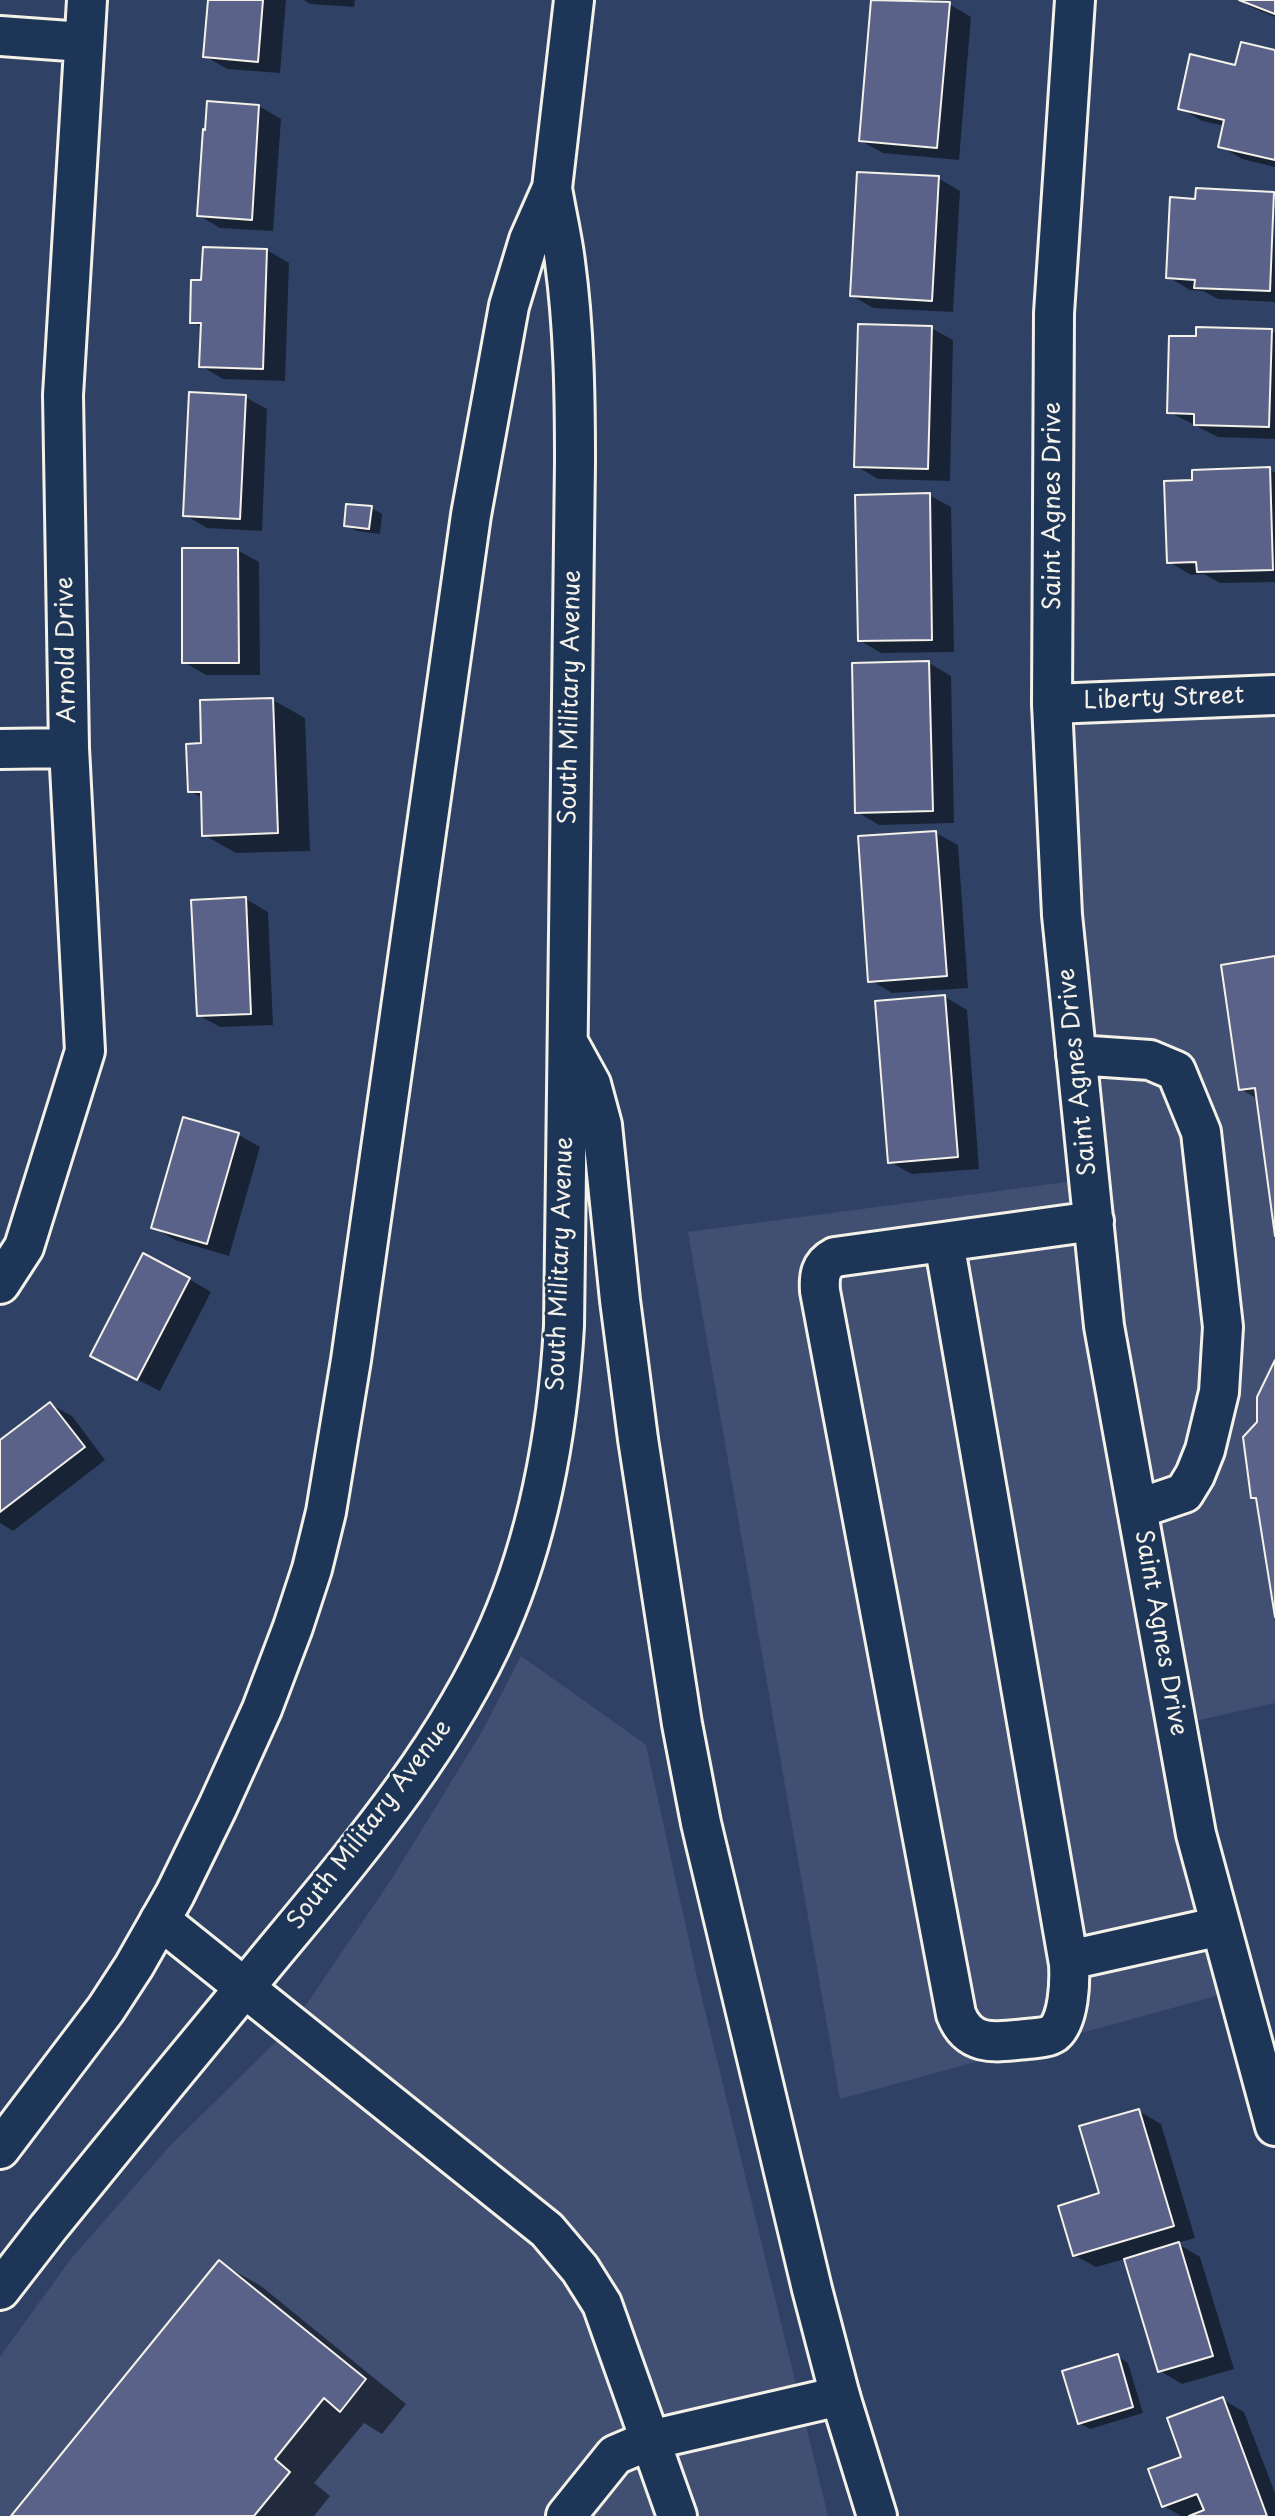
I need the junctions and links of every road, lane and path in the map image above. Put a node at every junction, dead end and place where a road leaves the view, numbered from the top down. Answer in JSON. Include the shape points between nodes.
{"nodes":[{"id":1,"x":87,"y":0,"type":"edge"},
{"id":2,"x":574,"y":0,"type":"edge"},
{"id":3,"x":1075,"y":0,"type":"edge"},
{"id":4,"x":0,"y":36,"type":"edge"},
{"id":5,"x":83,"y":42,"type":"junction"},
{"id":6,"x":552,"y":188,"type":"junction"},
{"id":7,"x":1275,"y":695,"type":"edge"},
{"id":8,"x":1052,"y":704,"type":"junction"},
{"id":9,"x":69,"y":748,"type":"junction"},
{"id":10,"x":0,"y":749,"type":"edge"},
{"id":11,"x":566,"y":1039,"type":"junction"},
{"id":12,"x":1076,"y":1055,"type":"junction"},
{"id":13,"x":1094,"y":1221,"type":"junction"},
{"id":14,"x":944,"y":1241,"type":"junction"},
{"id":15,"x":0,"y":1284,"type":"edge"},
{"id":16,"x":1137,"y":1509,"type":"junction"},
{"id":17,"x":160,"y":1920,"type":"junction"},
{"id":18,"x":1221,"y":1926,"type":"junction"},
{"id":19,"x":1069,"y":1960,"type":"junction"},
{"id":20,"x":244,"y":1989,"type":"junction"},
{"id":21,"x":1275,"y":2126,"type":"edge"},
{"id":22,"x":0,"y":2149,"type":"edge"},
{"id":23,"x":0,"y":2290,"type":"edge"},
{"id":24,"x":840,"y":2396,"type":"junction"},
{"id":25,"x":650,"y":2440,"type":"junction"},
{"id":26,"x":566,"y":2516,"type":"edge"},
{"id":27,"x":677,"y":2516,"type":"edge"},
{"id":28,"x":877,"y":2516,"type":"edge"}],
"edges":[{"from":1,"to":5,"type":"main road","name":"Arnold Drive"},
{"from":2,"to":6,"type":"main road","name":"South Military Avenue"},
{"from":3,"to":8,"type":"main road","name":"Saint Agnes Drive","via":[[1054,313]]},
{"from":4,"to":5,"type":"main road"},
{"from":5,"to":9,"type":"main road","name":"Arnold Drive","via":[[63,395]]},
{"from":6,"to":11,"type":"main road","name":"South Military Avenue","via":[[566,272],[575,412]]},
{"from":6,"to":17,"type":"main road","name":"South Military Avenue","via":[[529,240],[509,306],[478,475],[326,1512],[274,1679],[218,1806]]},
{"from":7,"to":8,"type":"main road","name":"Liberty Street"},
{"from":8,"to":12,"type":"main road","name":"Saint Agnes Drive","via":[[1062,915]]},
{"from":9,"to":10,"type":"main road"},
{"from":9,"to":15,"type":"main road","name":"Arnold Drive","via":[[85,1051],[24,1247]]},
{"from":11,"to":20,"type":"main road","name":"South Military Avenue","via":[[562,1359],[549,1454],[521,1567],[488,1650],[433,1746],[353,1856]]},
{"from":11,"to":24,"type":"main road","via":[[591,1084],[602,1125],[636,1429],[701,1823]]},
{"from":12,"to":13,"type":"main road","name":"Saint Agnes Drive"},
{"from":12,"to":16,"type":"main road","via":[[1150,1060],[1176,1071],[1201,1132],[1223,1327],[1219,1392],[1205,1450],[1184,1493]]},
{"from":13,"to":14,"type":"main road"},
{"from":13,"to":16,"type":"main road","name":"Saint Agnes Drive","via":[[1104,1326]]},
{"from":14,"to":19,"type":"main road"},
{"from":14,"to":19,"type":"main road","via":[[835,1257],[822,1269],[820,1291],[961,2027],[992,2042],[1053,2033],[1062,2021],[1070,1984]]},
{"from":16,"to":18,"type":"main road","name":"Saint Agnes Drive","via":[[1196,1834]]},
{"from":17,"to":20,"type":"main road"},
{"from":17,"to":22,"type":"main road","name":"South Military Avenue","via":[[106,2009]]},
{"from":18,"to":19,"type":"main road"},
{"from":18,"to":21,"type":"main road","name":"Saint Agnes Drive"},
{"from":20,"to":23,"type":"main road","name":"South Military Avenue"},
{"from":20,"to":25,"type":"main road","via":[[547,2230],[603,2304]]},
{"from":24,"to":25,"type":"main road"},
{"from":24,"to":28,"type":"main road"},
{"from":25,"to":26,"type":"main road","via":[[615,2455]]},
{"from":25,"to":27,"type":"main road"}]}
